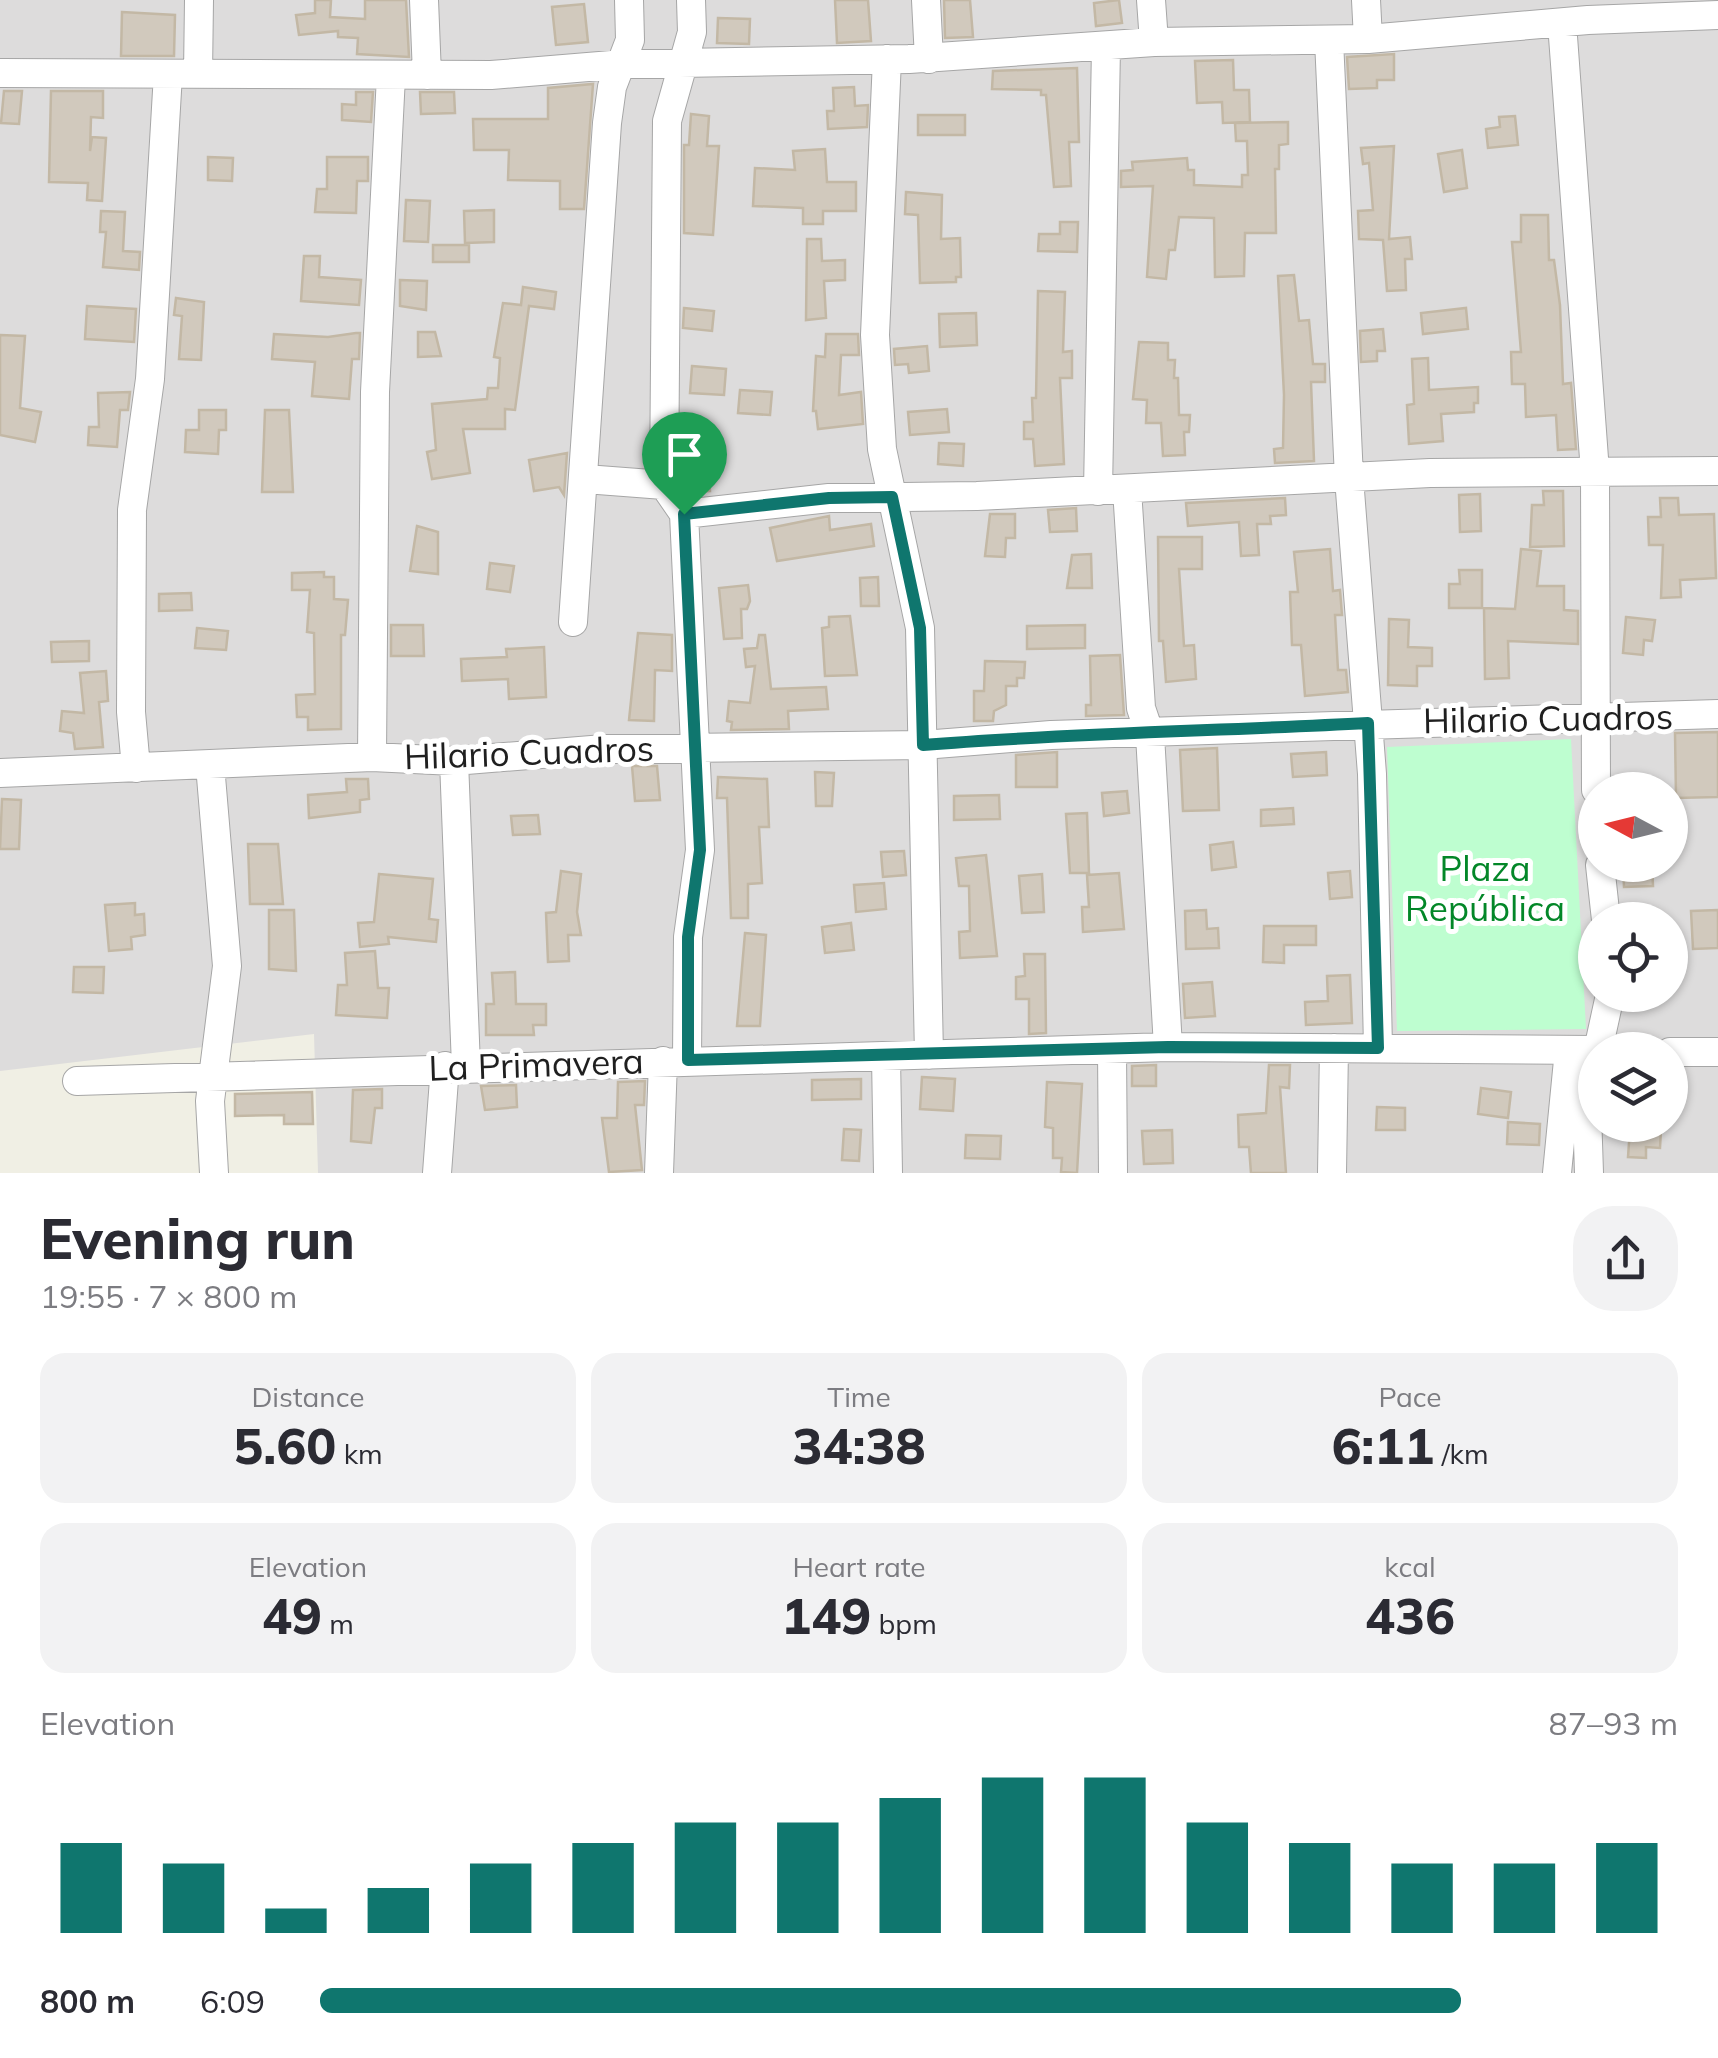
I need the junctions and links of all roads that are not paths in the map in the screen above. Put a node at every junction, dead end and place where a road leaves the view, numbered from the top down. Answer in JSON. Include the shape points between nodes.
{"nodes":[{"id":1,"x":199,"y":0,"type":"edge"},
{"id":2,"x":424,"y":0,"type":"edge"},
{"id":3,"x":629,"y":0,"type":"edge"},
{"id":4,"x":691,"y":0,"type":"edge"},
{"id":5,"x":926,"y":0,"type":"edge"},
{"id":6,"x":1151,"y":0,"type":"edge"},
{"id":7,"x":1366,"y":0,"type":"edge"},
{"id":8,"x":1579,"y":14,"type":"edge"},
{"id":9,"x":1718,"y":14,"type":"edge"},
{"id":10,"x":1368,"y":39,"type":"junction"},
{"id":11,"x":1329,"y":40,"type":"junction"},
{"id":12,"x":1154,"y":42,"type":"junction"},
{"id":13,"x":1106,"y":47,"type":"junction"},
{"id":14,"x":886,"y":59,"type":"junction"},
{"id":15,"x":929,"y":59,"type":"junction"},
{"id":16,"x":624,"y":64,"type":"junction"},
{"id":17,"x":683,"y":65,"type":"junction"},
{"id":18,"x":0,"y":73,"type":"edge"},
{"id":19,"x":168,"y":74,"type":"junction"},
{"id":20,"x":198,"y":74,"type":"junction"},
{"id":21,"x":427,"y":75,"type":"junction"},
{"id":22,"x":391,"y":76,"type":"junction"},
{"id":23,"x":1718,"y":471,"type":"edge"},
{"id":24,"x":1595,"y":472,"type":"junction"},
{"id":25,"x":585,"y":478,"type":"junction"},
{"id":26,"x":1348,"y":478,"type":"junction"},
{"id":27,"x":664,"y":485,"type":"junction"},
{"id":28,"x":1127,"y":489,"type":"junction"},
{"id":29,"x":1098,"y":491,"type":"junction"},
{"id":30,"x":892,"y":497,"type":"junction"},
{"id":31,"x":684,"y":514,"type":"junction"},
{"id":32,"x":572,"y":622,"type":"dead end"},
{"id":33,"x":1718,"y":714,"type":"edge"},
{"id":34,"x":1594,"y":716,"type":"junction"},
{"id":35,"x":1368,"y":723,"type":"junction"},
{"id":36,"x":1150,"y":735,"type":"junction"},
{"id":37,"x":923,"y":745,"type":"junction"},
{"id":38,"x":697,"y":746,"type":"junction"},
{"id":39,"x":372,"y":757,"type":"junction"},
{"id":40,"x":454,"y":761,"type":"junction"},
{"id":41,"x":210,"y":764,"type":"junction"},
{"id":42,"x":136,"y":768,"type":"junction"},
{"id":43,"x":1596,"y":772,"type":"edge"},
{"id":44,"x":0,"y":773,"type":"edge"},
{"id":45,"x":1168,"y":1047,"type":"junction"},
{"id":46,"x":1334,"y":1048,"type":"junction"},
{"id":47,"x":1378,"y":1048,"type":"junction"},
{"id":48,"x":1578,"y":1050,"type":"edge"},
{"id":49,"x":1112,"y":1051,"type":"junction"},
{"id":50,"x":1688,"y":1052,"type":"edge"},
{"id":51,"x":1718,"y":1052,"type":"edge"},
{"id":52,"x":886,"y":1056,"type":"junction"},
{"id":53,"x":929,"y":1056,"type":"junction"},
{"id":54,"x":675,"y":1060,"type":"junction"},
{"id":55,"x":455,"y":1066,"type":"junction"},
{"id":56,"x":214,"y":1075,"type":"junction"},
{"id":57,"x":78,"y":1081,"type":"dead end"},
{"id":58,"x":1578,"y":1087,"type":"edge"},
{"id":59,"x":1588,"y":1142,"type":"edge"},
{"id":60,"x":214,"y":1173,"type":"edge"},
{"id":61,"x":436,"y":1173,"type":"edge"},
{"id":62,"x":659,"y":1173,"type":"edge"},
{"id":63,"x":888,"y":1173,"type":"edge"},
{"id":64,"x":1113,"y":1173,"type":"edge"},
{"id":65,"x":1332,"y":1173,"type":"edge"},
{"id":66,"x":1557,"y":1173,"type":"edge"},
{"id":67,"x":1590,"y":1173,"type":"edge"}],
"edges":[{"from":1,"to":20,"type":"street"},
{"from":2,"to":21,"type":"street"},
{"from":3,"to":16,"type":"street"},
{"from":4,"to":17,"type":"street"},
{"from":5,"to":15,"type":"street"},
{"from":6,"to":12,"type":"street"},
{"from":7,"to":10,"type":"street"},
{"from":8,"to":9,"type":"street"},
{"from":8,"to":10,"type":"street"},
{"from":8,"to":24,"type":"street"},
{"from":10,"to":11,"type":"street"},
{"from":11,"to":12,"type":"street"},
{"from":11,"to":26,"type":"street"},
{"from":12,"to":13,"type":"street"},
{"from":13,"to":15,"type":"street"},
{"from":13,"to":29,"type":"street"},
{"from":14,"to":15,"type":"street"},
{"from":14,"to":17,"type":"street"},
{"from":14,"to":30,"type":"street","via":[[875,336]]},
{"from":16,"to":17,"type":"street"},
{"from":16,"to":21,"type":"street"},
{"from":16,"to":25,"type":"street","via":[[612,87],[607,123]]},
{"from":17,"to":27,"type":"street","via":[[667,121]]},
{"from":18,"to":19,"type":"street"},
{"from":19,"to":20,"type":"street"},
{"from":19,"to":42,"type":"street","via":[[150,379],[131,524]]},
{"from":20,"to":22,"type":"street"},
{"from":21,"to":22,"type":"street"},
{"from":22,"to":39,"type":"street","via":[[374,392]]},
{"from":23,"to":24,"type":"street"},
{"from":24,"to":26,"type":"street"},
{"from":24,"to":34,"type":"street"},
{"from":25,"to":27,"type":"street"},
{"from":25,"to":32,"type":"street"},
{"from":26,"to":28,"type":"street"},
{"from":26,"to":35,"type":"street"},
{"from":27,"to":31,"type":"street"},
{"from":28,"to":29,"type":"street"},
{"from":28,"to":36,"type":"street","via":[[1141,708]]},
{"from":29,"to":30,"type":"street"},
{"from":30,"to":31,"type":"street"},
{"from":30,"to":37,"type":"street","via":[[920,628]]},
{"from":31,"to":38,"type":"street"},
{"from":33,"to":34,"type":"street","name":"Hilario Cuadros"},
{"from":34,"to":35,"type":"street","name":"Hilario Cuadros"},
{"from":34,"to":43,"type":"street"},
{"from":35,"to":36,"type":"street","name":"Hilario Cuadros"},
{"from":35,"to":47,"type":"street"},
{"from":36,"to":37,"type":"street","name":"Hilario Cuadros"},
{"from":36,"to":45,"type":"street"},
{"from":37,"to":38,"type":"street","name":"Hilario Cuadros"},
{"from":37,"to":53,"type":"street"},
{"from":38,"to":40,"type":"street","name":"Hilario Cuadros"},
{"from":38,"to":54,"type":"street","via":[[700,850]]},
{"from":39,"to":40,"type":"street","name":"Hilario Cuadros"},
{"from":39,"to":41,"type":"street","name":"Hilario Cuadros"},
{"from":40,"to":55,"type":"street"},
{"from":41,"to":42,"type":"street","name":"Hilario Cuadros"},
{"from":41,"to":56,"type":"street","via":[[227,966]]},
{"from":42,"to":44,"type":"street","name":"Hilario Cuadros"},
{"from":45,"to":46,"type":"street","name":"La Primavera"},
{"from":45,"to":49,"type":"street","name":"La Primavera"},
{"from":46,"to":47,"type":"street","name":"La Primavera"},
{"from":46,"to":65,"type":"street"},
{"from":47,"to":48,"type":"street","name":"La Primavera"},
{"from":49,"to":53,"type":"street","name":"La Primavera"},
{"from":49,"to":64,"type":"street"},
{"from":50,"to":51,"type":"street"},
{"from":52,"to":53,"type":"street","name":"La Primavera"},
{"from":52,"to":54,"type":"street","name":"La Primavera"},
{"from":52,"to":63,"type":"street"},
{"from":54,"to":55,"type":"street","name":"La Primavera"},
{"from":54,"to":62,"type":"street"},
{"from":55,"to":56,"type":"street","name":"La Primavera"},
{"from":55,"to":61,"type":"street"},
{"from":56,"to":57,"type":"street","name":"La Primavera"},
{"from":56,"to":60,"type":"street"},
{"from":58,"to":66,"type":"street"},
{"from":59,"to":67,"type":"street"}]}
